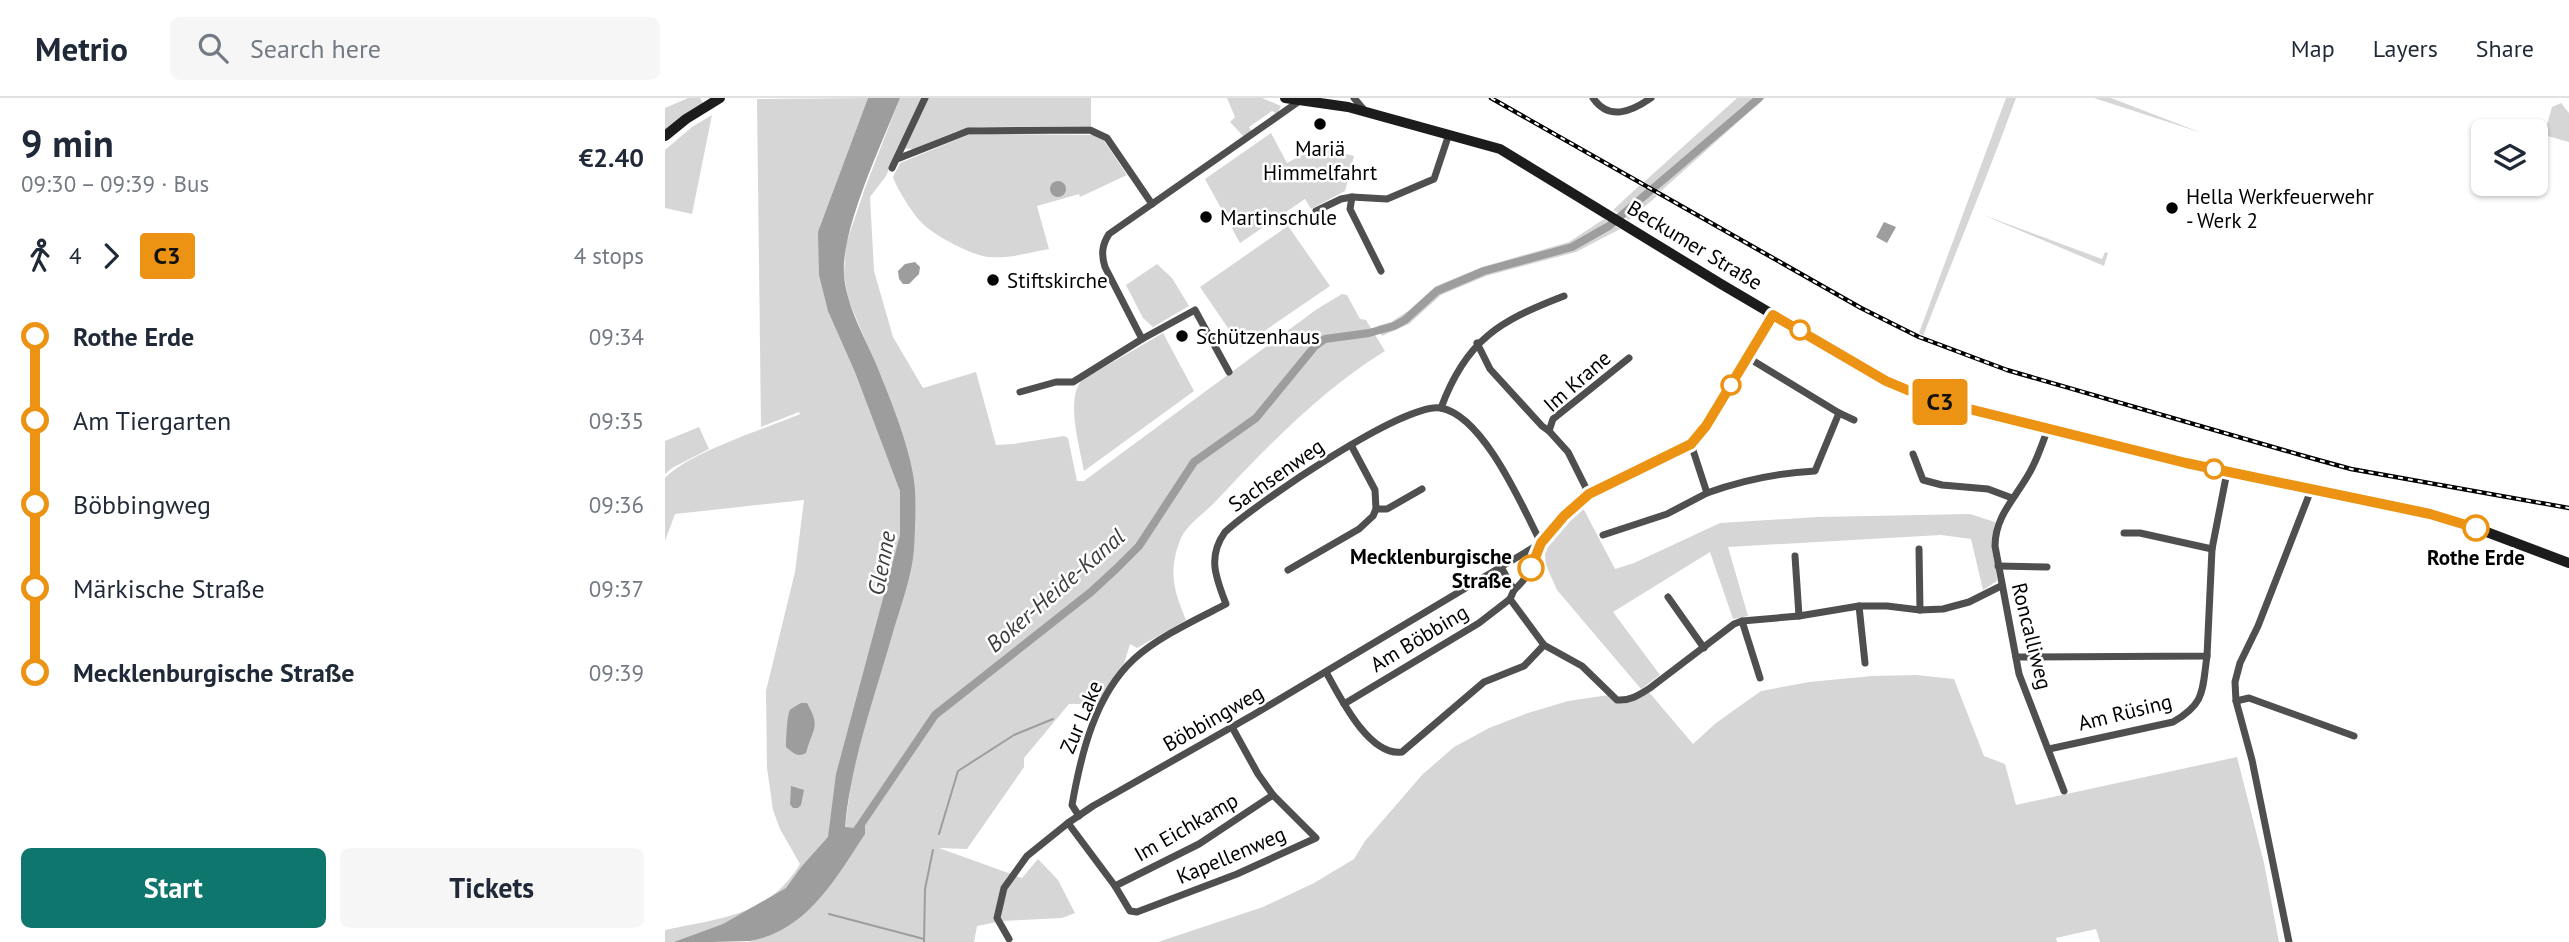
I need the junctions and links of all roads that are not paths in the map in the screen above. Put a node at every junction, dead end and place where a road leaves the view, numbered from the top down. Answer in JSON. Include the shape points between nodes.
{"nodes":[{"id":1,"x":720,"y":98,"type":"edge"},
{"id":2,"x":925,"y":98,"type":"edge"},
{"id":3,"x":1285,"y":98,"type":"edge"},
{"id":4,"x":1354,"y":98,"type":"edge"},
{"id":5,"x":1593,"y":98,"type":"edge"},
{"id":6,"x":1651,"y":98,"type":"edge"},
{"id":7,"x":1303,"y":99,"type":"edge"},
{"id":8,"x":1365,"y":112,"type":"junction"},
{"id":9,"x":1448,"y":134,"type":"junction"},
{"id":10,"x":665,"y":136,"type":"edge"},
{"id":11,"x":897,"y":159,"type":"junction"},
{"id":12,"x":893,"y":168,"type":"dead end"},
{"id":13,"x":1352,"y":197,"type":"junction"},
{"id":14,"x":1152,"y":204,"type":"junction"},
{"id":15,"x":1316,"y":211,"type":"dead end"},
{"id":16,"x":1381,"y":271,"type":"dead end"},
{"id":17,"x":1564,"y":296,"type":"dead end"},
{"id":18,"x":1773,"y":315,"type":"junction"},
{"id":19,"x":1142,"y":339,"type":"junction"},
{"id":20,"x":1477,"y":343,"type":"junction"},
{"id":21,"x":1747,"y":357,"type":"junction"},
{"id":22,"x":1629,"y":358,"type":"dead end"},
{"id":23,"x":1229,"y":372,"type":"dead end"},
{"id":24,"x":1020,"y":391,"type":"dead end"},
{"id":25,"x":1441,"y":408,"type":"junction"},
{"id":26,"x":1839,"y":413,"type":"junction"},
{"id":27,"x":1854,"y":420,"type":"dead end"},
{"id":28,"x":2047,"y":429,"type":"junction"},
{"id":29,"x":1549,"y":431,"type":"junction"},
{"id":30,"x":1691,"y":444,"type":"junction"},
{"id":31,"x":1351,"y":445,"type":"junction"},
{"id":32,"x":1913,"y":454,"type":"dead end"},
{"id":33,"x":2227,"y":472,"type":"junction"},
{"id":34,"x":1422,"y":489,"type":"dead end"},
{"id":35,"x":2311,"y":490,"type":"junction"},
{"id":36,"x":1707,"y":493,"type":"junction"},
{"id":37,"x":1589,"y":494,"type":"junction"},
{"id":38,"x":2013,"y":499,"type":"junction"},
{"id":39,"x":1376,"y":509,"type":"junction"},
{"id":40,"x":2124,"y":533,"type":"dead end"},
{"id":41,"x":1604,"y":535,"type":"dead end"},
{"id":42,"x":1541,"y":543,"type":"junction"},
{"id":43,"x":1919,"y":549,"type":"dead end"},
{"id":44,"x":2212,"y":549,"type":"junction"},
{"id":45,"x":1795,"y":556,"type":"dead end"},
{"id":46,"x":2569,"y":563,"type":"edge"},
{"id":47,"x":1998,"y":566,"type":"junction"},
{"id":48,"x":1501,"y":567,"type":"junction"},
{"id":49,"x":2047,"y":568,"type":"dead end"},
{"id":50,"x":1288,"y":570,"type":"dead end"},
{"id":51,"x":2001,"y":586,"type":"junction"},
{"id":52,"x":1514,"y":590,"type":"junction"},
{"id":53,"x":1668,"y":597,"type":"dead end"},
{"id":54,"x":1510,"y":599,"type":"junction"},
{"id":55,"x":1226,"y":604,"type":"joint"},
{"id":56,"x":1859,"y":606,"type":"junction"},
{"id":57,"x":1920,"y":610,"type":"junction"},
{"id":58,"x":1799,"y":616,"type":"junction"},
{"id":59,"x":1742,"y":621,"type":"junction"},
{"id":60,"x":1544,"y":645,"type":"junction"},
{"id":61,"x":1704,"y":648,"type":"junction"},
{"id":62,"x":2207,"y":656,"type":"junction"},
{"id":63,"x":2016,"y":657,"type":"junction"},
{"id":64,"x":1865,"y":663,"type":"dead end"},
{"id":65,"x":1326,"y":672,"type":"junction"},
{"id":66,"x":1760,"y":678,"type":"dead end"},
{"id":67,"x":2236,"y":701,"type":"junction"},
{"id":68,"x":1344,"y":704,"type":"junction"},
{"id":69,"x":1232,"y":727,"type":"junction"},
{"id":70,"x":2354,"y":736,"type":"dead end"},
{"id":71,"x":2049,"y":749,"type":"junction"},
{"id":72,"x":2064,"y":791,"type":"dead end"},
{"id":73,"x":1273,"y":795,"type":"junction"},
{"id":74,"x":1079,"y":816,"type":"junction"},
{"id":75,"x":1068,"y":824,"type":"junction"},
{"id":76,"x":1115,"y":886,"type":"junction"},
{"id":77,"x":1009,"y":939,"type":"dead end"},
{"id":78,"x":2288,"y":942,"type":"edge"}],
"edges":[{"from":1,"to":10,"type":"main road"},
{"from":2,"to":11,"type":"street"},
{"from":3,"to":7,"type":"main road","name":"Beckumer Straße"},
{"from":4,"to":8,"type":"street"},
{"from":5,"to":6,"type":"street","via":[[1611,112],[1634,110]]},
{"from":7,"to":8,"type":"main road","name":"Beckumer Straße"},
{"from":7,"to":14,"type":"street"},
{"from":8,"to":9,"type":"main road","name":"Beckumer Straße"},
{"from":9,"to":13,"type":"street","via":[[1434,179],[1387,199]]},
{"from":9,"to":18,"type":"main road","name":"Beckumer Straße","via":[[1500,149]]},
{"from":11,"to":12,"type":"street"},
{"from":11,"to":14,"type":"street","via":[[968,131],[1090,130],[1107,138]]},
{"from":13,"to":15,"type":"street"},
{"from":13,"to":16,"type":"street","via":[[1350,209]]},
{"from":14,"to":19,"type":"street","via":[[1109,234],[1101,257]]},
{"from":17,"to":20,"type":"street","via":[[1503,323]]},
{"from":18,"to":21,"type":"street","name":"Böbbingweg"},
{"from":18,"to":28,"type":"main road","name":"Beckumer Straße","via":[[1909,392]]},
{"from":19,"to":23,"type":"street","via":[[1195,310]]},
{"from":19,"to":24,"type":"street","via":[[1073,382]]},
{"from":20,"to":25,"type":"street","via":[[1462,362]]},
{"from":20,"to":29,"type":"street","name":"Im Krane","via":[[1490,369]]},
{"from":21,"to":26,"type":"street"},
{"from":21,"to":30,"type":"street","name":"Böbbingweg"},
{"from":22,"to":29,"type":"street","name":"Im Krane","via":[[1553,419]]},
{"from":25,"to":31,"type":"street","name":"Sachsenweg","via":[[1415,412]]},
{"from":25,"to":42,"type":"street","via":[[1479,434]]},
{"from":26,"to":27,"type":"street"},
{"from":26,"to":36,"type":"street","via":[[1815,471],[1783,472]]},
{"from":28,"to":33,"type":"main road","name":"Beckumer Straße"},
{"from":28,"to":38,"type":"street","name":"Roncalliweg","via":[[2033,467]]},
{"from":29,"to":37,"type":"street","name":"Im Krane","via":[[1568,452]]},
{"from":30,"to":36,"type":"street"},
{"from":30,"to":37,"type":"street","name":"Böbbingweg"},
{"from":31,"to":39,"type":"street","via":[[1375,490]]},
{"from":31,"to":55,"type":"street","name":"Sachsenweg","via":[[1225,532],[1213,564]]},
{"from":32,"to":38,"type":"street","via":[[1923,480],[1987,489]]},
{"from":33,"to":35,"type":"main road","name":"Beckumer Straße"},
{"from":33,"to":44,"type":"street","name":"Am Rüsing"},
{"from":34,"to":39,"type":"street","via":[[1387,509]]},
{"from":35,"to":46,"type":"main road","name":"Beckumer Straße","via":[[2430,514]]},
{"from":35,"to":67,"type":"street","via":[[2259,626],[2240,663]]},
{"from":36,"to":41,"type":"street","via":[[1667,514]]},
{"from":37,"to":42,"type":"street","name":"Böbbingweg"},
{"from":38,"to":47,"type":"street","name":"Roncalliweg","via":[[1995,531]]},
{"from":39,"to":50,"type":"street","via":[[1359,529]]},
{"from":40,"to":44,"type":"street"},
{"from":42,"to":48,"type":"street","name":"Böbbingweg"},
{"from":42,"to":52,"type":"street","name":"Böbbingweg","via":[[1525,581]]},
{"from":43,"to":57,"type":"street"},
{"from":44,"to":62,"type":"street","name":"Am Rüsing"},
{"from":45,"to":58,"type":"street"},
{"from":47,"to":49,"type":"street","name":"Roncalliweg"},
{"from":47,"to":51,"type":"street","name":"Roncalliweg"},
{"from":48,"to":52,"type":"street"},
{"from":48,"to":65,"type":"street","name":"Böbbingweg"},
{"from":51,"to":57,"type":"street","via":[[1969,602]]},
{"from":51,"to":63,"type":"street","name":"Roncalliweg"},
{"from":52,"to":54,"type":"street","name":"Am Böbbing"},
{"from":53,"to":61,"type":"street"},
{"from":54,"to":60,"type":"street"},
{"from":54,"to":68,"type":"street","name":"Am Böbbing","via":[[1479,623]]},
{"from":55,"to":74,"type":"street","name":"Zur Lake","via":[[1136,657],[1105,695],[1077,775],[1072,805]]},
{"from":56,"to":57,"type":"street"},
{"from":56,"to":58,"type":"street"},
{"from":56,"to":64,"type":"street"},
{"from":58,"to":59,"type":"street"},
{"from":59,"to":61,"type":"street"},
{"from":59,"to":66,"type":"street"},
{"from":60,"to":61,"type":"street","via":[[1582,666],[1617,700],[1637,697]]},
{"from":60,"to":68,"type":"street","via":[[1524,666],[1484,682],[1402,752],[1386,751],[1357,724]]},
{"from":62,"to":63,"type":"street","name":"Am Rüsing"},
{"from":62,"to":71,"type":"street","name":"Am Rüsing","via":[[2199,701],[2191,712],[2173,722]]},
{"from":63,"to":71,"type":"street","name":"Roncalliweg"},
{"from":65,"to":68,"type":"street"},
{"from":65,"to":69,"type":"street","name":"Böbbingweg"},
{"from":67,"to":70,"type":"street","via":[[2249,698]]},
{"from":67,"to":78,"type":"street"},
{"from":69,"to":73,"type":"street","name":"Kapellenweg"},
{"from":69,"to":74,"type":"street","name":"Böbbingweg"},
{"from":71,"to":72,"type":"street","name":"Roncalliweg"},
{"from":73,"to":76,"type":"street","name":"Im Eichkamp","via":[[1199,844]]},
{"from":73,"to":76,"type":"street","name":"Kapellenweg","via":[[1316,838],[1137,912],[1130,911]]},
{"from":74,"to":75,"type":"street","name":"Böbbingweg"},
{"from":75,"to":76,"type":"street","name":"Kapellenweg"},
{"from":75,"to":77,"type":"street","name":"Böbbingweg","via":[[1027,856],[1004,888],[997,918]]}]}
